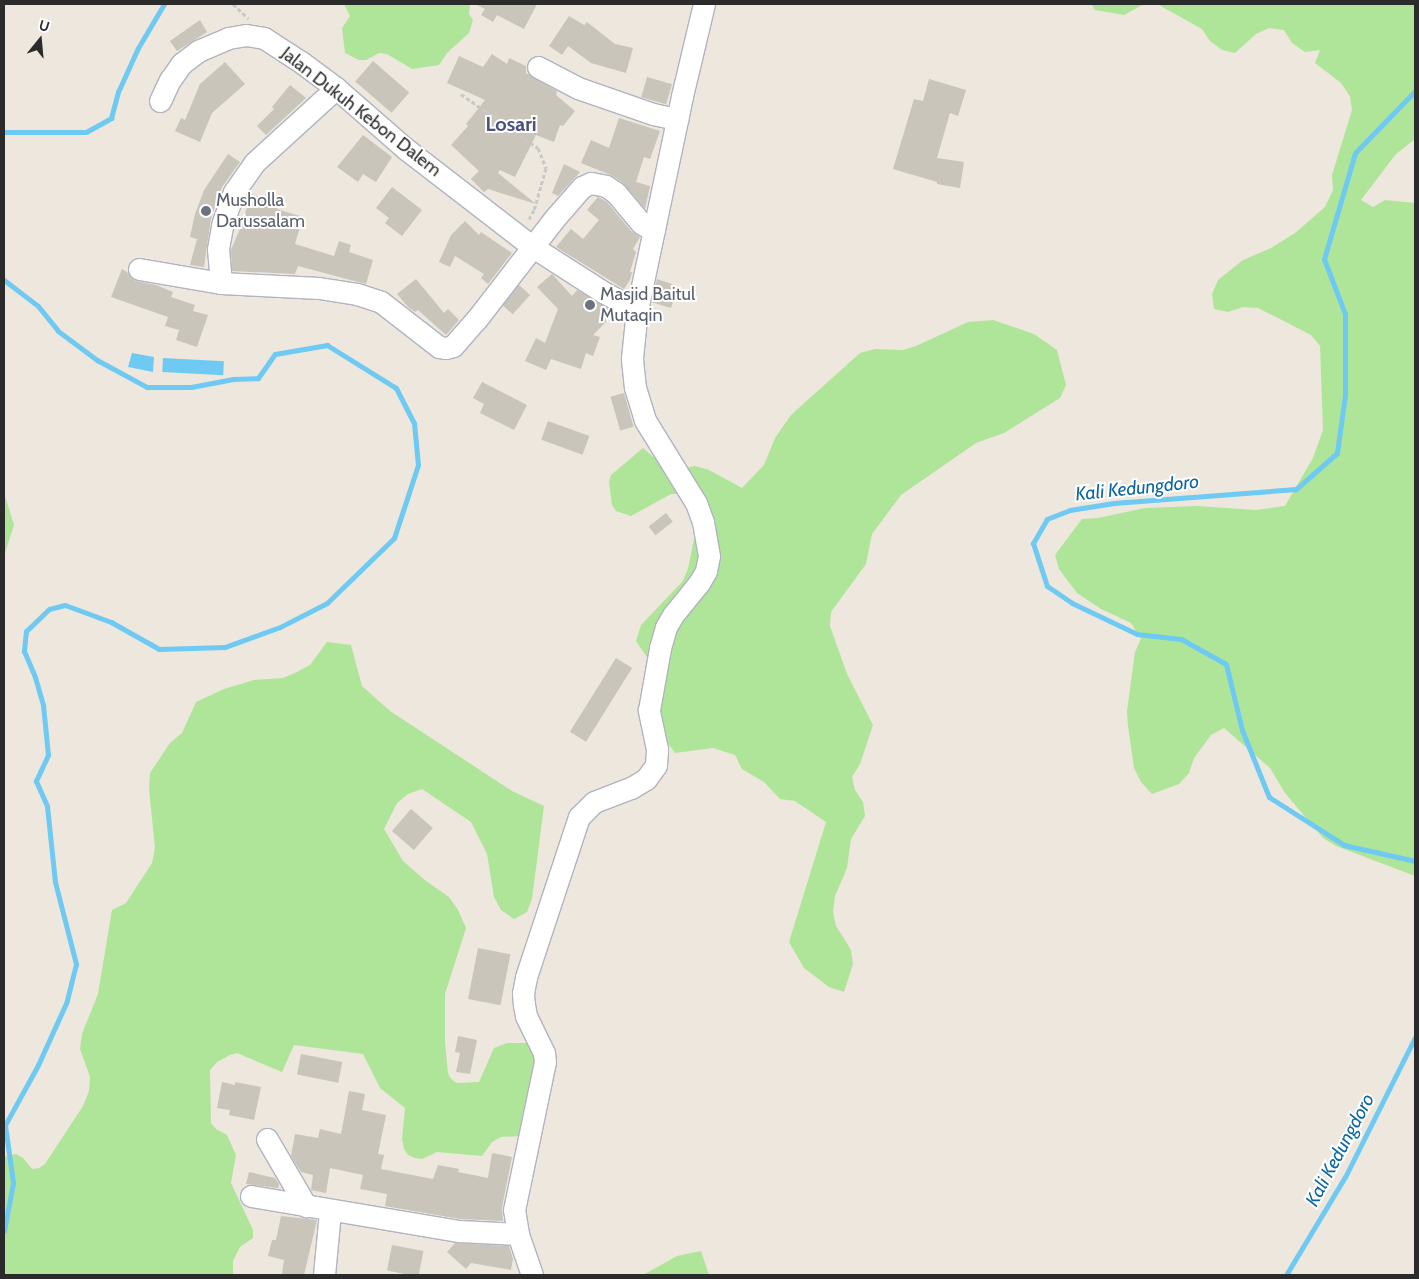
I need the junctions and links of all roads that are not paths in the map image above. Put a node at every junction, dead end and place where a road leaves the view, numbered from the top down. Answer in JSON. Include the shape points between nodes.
{"nodes":[{"id":1,"x":704,"y":4,"type":"edge"},
{"id":2,"x":538,"y":67,"type":"dead end"},
{"id":3,"x":336,"y":88,"type":"junction"},
{"id":4,"x":160,"y":101,"type":"dead end"},
{"id":5,"x":677,"y":120,"type":"junction"},
{"id":6,"x":654,"y":231,"type":"junction"},
{"id":7,"x":533,"y":248,"type":"junction"},
{"id":8,"x":139,"y":269,"type":"dead end"},
{"id":9,"x":221,"y":283,"type":"junction"},
{"id":10,"x":637,"y":310,"type":"junction"},
{"id":11,"x":268,"y":1139,"type":"dead end"},
{"id":12,"x":251,"y":1196,"type":"dead end"},
{"id":13,"x":306,"y":1206,"type":"junction"},
{"id":14,"x":330,"y":1211,"type":"junction"},
{"id":15,"x":518,"y":1234,"type":"junction"},
{"id":16,"x":324,"y":1275,"type":"edge"},
{"id":17,"x":532,"y":1275,"type":"edge"}],
"edges":[{"from":1,"to":5,"type":"street"},
{"from":2,"to":5,"type":"street","via":[[578,88]]},
{"from":3,"to":4,"type":"street","name":"Jalan Dukuh Kebon Dalem","via":[[277,45],[246,34],[198,51],[181,64]]},
{"from":3,"to":7,"type":"street","name":"Jalan Dukuh Kebon Dalem","via":[[406,149]]},
{"from":3,"to":9,"type":"street","via":[[254,163],[234,192],[218,249]]},
{"from":5,"to":6,"type":"street"},
{"from":6,"to":7,"type":"street","via":[[641,223],[606,186],[591,184],[582,187],[572,198]]},
{"from":6,"to":10,"type":"street"},
{"from":7,"to":9,"type":"street","via":[[476,320],[453,346],[446,348],[439,347],[381,302],[357,294],[319,288]]},
{"from":7,"to":10,"type":"street","name":"Jalan Dukuh Kebon Dalem"},
{"from":8,"to":9,"type":"street"},
{"from":10,"to":15,"type":"street","via":[[633,376],[640,407],[652,433],[696,503],[709,556],[699,583],[666,627],[660,648],[649,710],[657,749],[656,765],[646,779],[594,802],[579,817],[526,977],[522,994],[526,1016],[544,1053],[545,1062],[515,1202]]},
{"from":11,"to":13,"type":"street"},
{"from":12,"to":13,"type":"street"},
{"from":13,"to":14,"type":"street"},
{"from":14,"to":15,"type":"street","via":[[458,1232]]},
{"from":14,"to":16,"type":"street"},
{"from":15,"to":17,"type":"street"}]}
